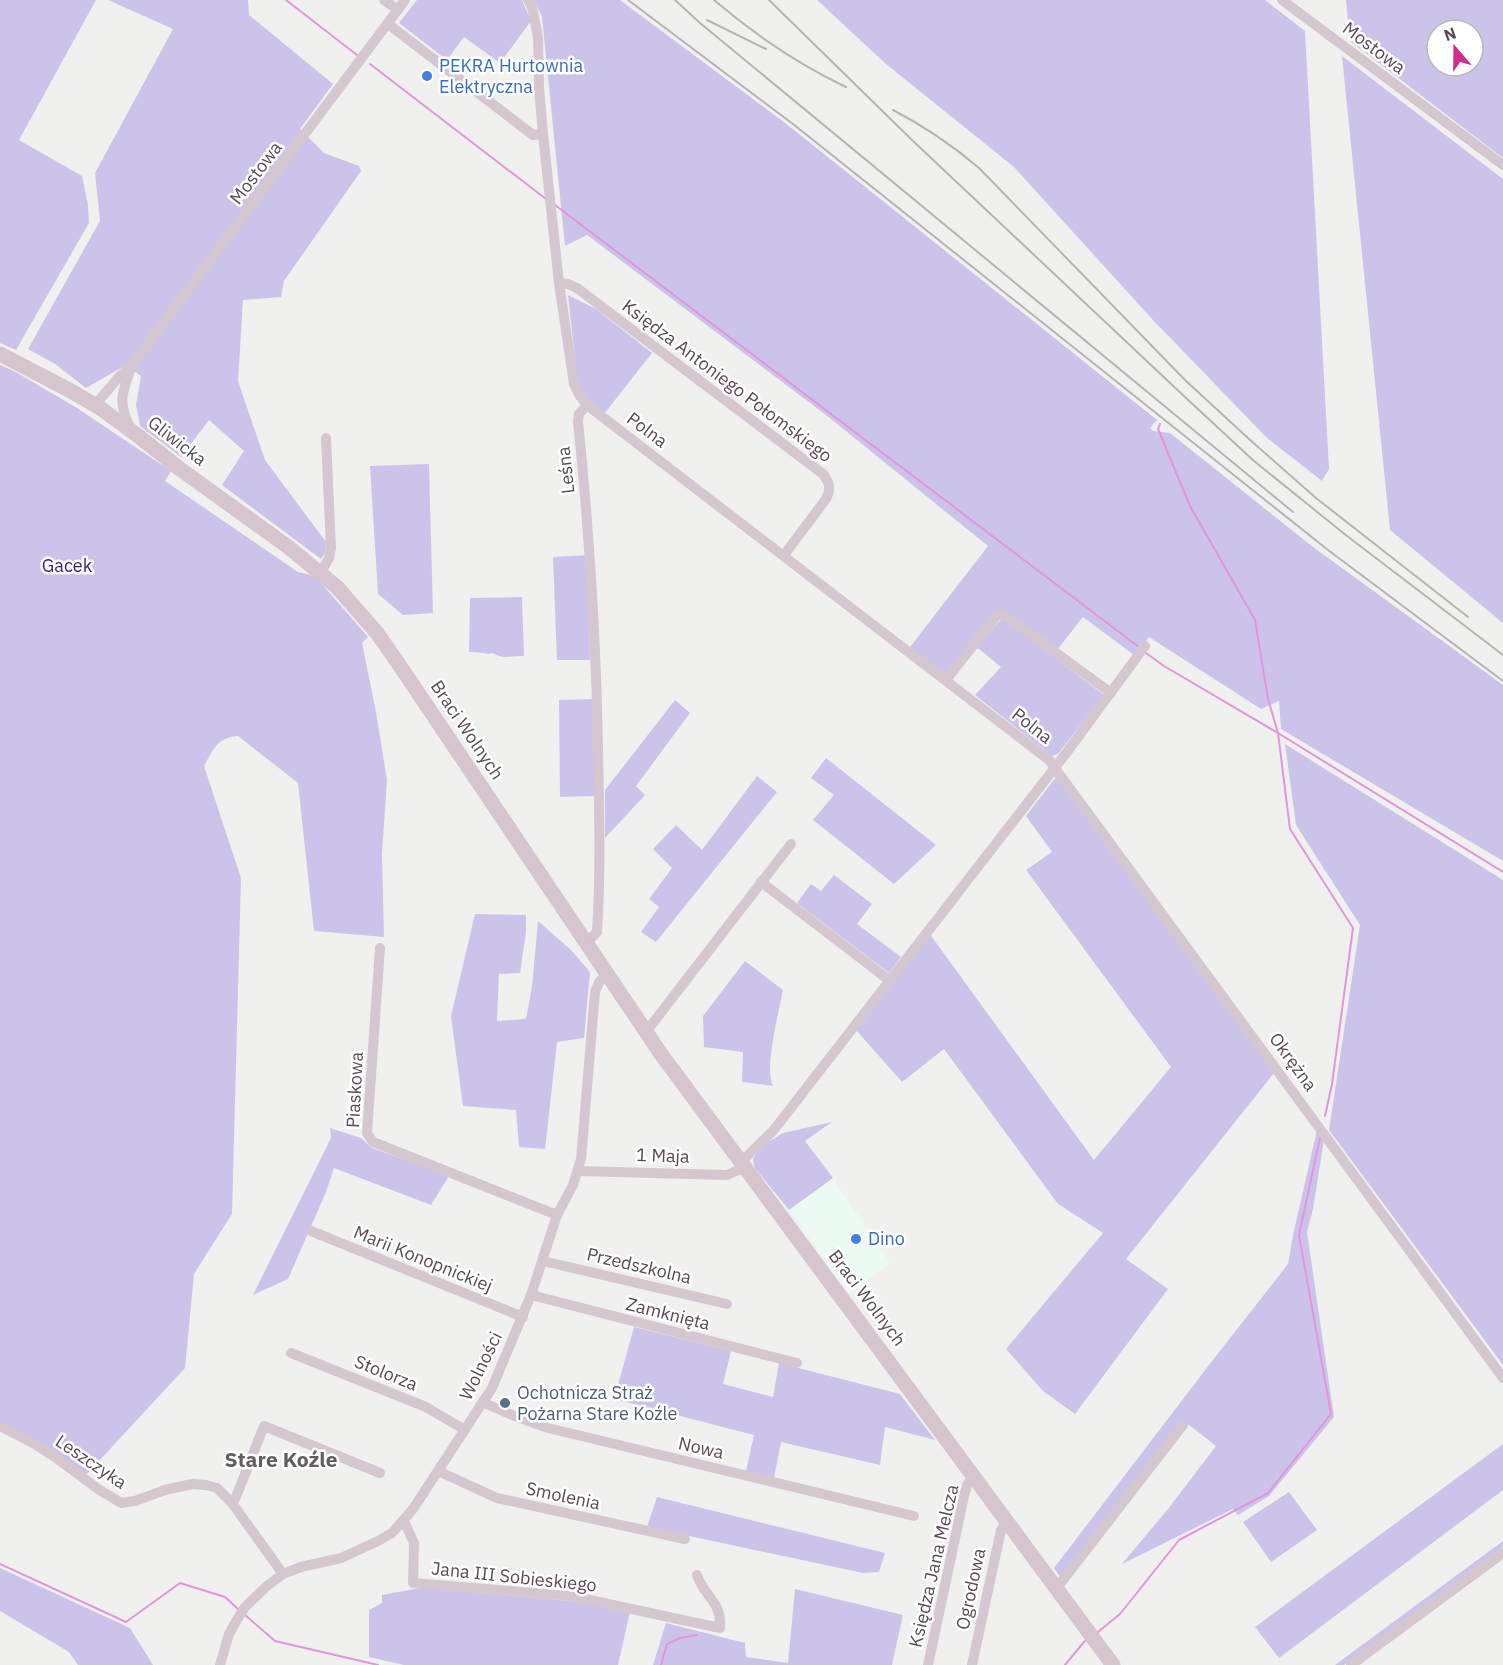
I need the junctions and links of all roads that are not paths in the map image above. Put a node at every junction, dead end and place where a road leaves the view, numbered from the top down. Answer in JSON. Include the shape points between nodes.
{"nodes":[{"id":1,"x":384,"y":0,"type":"edge"},
{"id":2,"x":405,"y":0,"type":"edge"},
{"id":3,"x":528,"y":0,"type":"edge"},
{"id":4,"x":1282,"y":0,"type":"edge"},
{"id":5,"x":398,"y":10,"type":"junction"},
{"id":6,"x":388,"y":24,"type":"junction"},
{"id":7,"x":543,"y":134,"type":"junction"},
{"id":8,"x":1503,"y":165,"type":"edge"},
{"id":9,"x":559,"y":283,"type":"junction"},
{"id":10,"x":0,"y":354,"type":"edge"},
{"id":11,"x":132,"y":365,"type":"junction"},
{"id":12,"x":122,"y":392,"type":"junction"},
{"id":13,"x":587,"y":405,"type":"junction"},
{"id":14,"x":98,"y":407,"type":"junction"},
{"id":15,"x":131,"y":430,"type":"junction"},
{"id":16,"x":326,"y":438,"type":"dead end"},
{"id":17,"x":784,"y":555,"type":"junction"},
{"id":18,"x":321,"y":572,"type":"junction"},
{"id":19,"x":1143,"y":650,"type":"dead end"},
{"id":20,"x":946,"y":680,"type":"junction"},
{"id":21,"x":1111,"y":693,"type":"junction"},
{"id":22,"x":1055,"y":767,"type":"junction"},
{"id":23,"x":791,"y":844,"type":"dead end"},
{"id":24,"x":761,"y":882,"type":"junction"},
{"id":25,"x":587,"y":942,"type":"junction"},
{"id":26,"x":380,"y":948,"type":"dead end"},
{"id":27,"x":608,"y":974,"type":"junction"},
{"id":28,"x":889,"y":980,"type":"junction"},
{"id":29,"x":646,"y":1032,"type":"junction"},
{"id":30,"x":743,"y":1165,"type":"junction"},
{"id":31,"x":578,"y":1171,"type":"junction"},
{"id":32,"x":557,"y":1215,"type":"junction"},
{"id":33,"x":311,"y":1231,"type":"dead end"},
{"id":34,"x":543,"y":1261,"type":"junction"},
{"id":35,"x":531,"y":1295,"type":"junction"},
{"id":36,"x":727,"y":1304,"type":"dead end"},
{"id":37,"x":523,"y":1317,"type":"junction"},
{"id":38,"x":291,"y":1353,"type":"dead end"},
{"id":39,"x":798,"y":1364,"type":"dead end"},
{"id":40,"x":1503,"y":1378,"type":"edge"},
{"id":41,"x":484,"y":1403,"type":"junction"},
{"id":42,"x":1183,"y":1425,"type":"dead end"},
{"id":43,"x":0,"y":1426,"type":"edge"},
{"id":44,"x":465,"y":1430,"type":"junction"},
{"id":45,"x":438,"y":1471,"type":"junction"},
{"id":46,"x":380,"y":1473,"type":"dead end"},
{"id":47,"x":975,"y":1476,"type":"junction"},
{"id":48,"x":232,"y":1503,"type":"junction"},
{"id":49,"x":914,"y":1516,"type":"dead end"},
{"id":50,"x":404,"y":1521,"type":"junction"},
{"id":51,"x":1008,"y":1521,"type":"junction"},
{"id":52,"x":685,"y":1539,"type":"dead end"},
{"id":53,"x":1503,"y":1553,"type":"edge"},
{"id":54,"x":283,"y":1574,"type":"junction"},
{"id":55,"x":698,"y":1575,"type":"dead end"},
{"id":56,"x":1056,"y":1589,"type":"junction"},
{"id":57,"x":220,"y":1665,"type":"edge"},
{"id":58,"x":928,"y":1665,"type":"edge"},
{"id":59,"x":972,"y":1665,"type":"edge"},
{"id":60,"x":1113,"y":1665,"type":"edge"},
{"id":61,"x":1351,"y":1665,"type":"edge"}],
"edges":[{"from":1,"to":5,"type":"street"},
{"from":2,"to":5,"type":"street","name":"Mostowa"},
{"from":3,"to":7,"type":"street","via":[[538,37]]},
{"from":4,"to":8,"type":"street","name":"Mostowa"},
{"from":5,"to":6,"type":"street","name":"Mostowa"},
{"from":6,"to":7,"type":"street","via":[[533,135]]},
{"from":6,"to":11,"type":"street","name":"Mostowa"},
{"from":7,"to":9,"type":"street"},
{"from":9,"to":13,"type":"street","via":[[574,384]]},
{"from":9,"to":17,"type":"street","name":"Księdza Antoniego Połomskiego","via":[[577,288],[828,480],[830,493]]},
{"from":10,"to":14,"type":"main road","name":"Gliwicka"},
{"from":11,"to":12,"type":"street","name":"Mostowa"},
{"from":11,"to":14,"type":"street","name":"Mostowa"},
{"from":12,"to":14,"type":"street","via":[[109,407]]},
{"from":12,"to":15,"type":"street"},
{"from":13,"to":17,"type":"street","name":"Polna"},
{"from":13,"to":25,"type":"street","name":"Leśna","via":[[578,422],[592,587],[600,847],[597,932]]},
{"from":14,"to":15,"type":"main road","name":"Gliwicka"},
{"from":15,"to":18,"type":"main road","name":"Gliwicka"},
{"from":16,"to":18,"type":"street","via":[[331,548]]},
{"from":17,"to":20,"type":"street","name":"Polna"},
{"from":18,"to":25,"type":"main road","name":"Braci Wolnych","via":[[382,640]]},
{"from":19,"to":21,"type":"street"},
{"from":20,"to":21,"type":"street","via":[[998,614],[1003,614]]},
{"from":20,"to":22,"type":"street","name":"Polna"},
{"from":21,"to":22,"type":"street"},
{"from":22,"to":28,"type":"street","name":"Polna"},
{"from":22,"to":40,"type":"street","name":"Okrężna"},
{"from":23,"to":24,"type":"street"},
{"from":24,"to":28,"type":"street"},
{"from":24,"to":29,"type":"street"},
{"from":25,"to":27,"type":"main road","name":"Braci Wolnych"},
{"from":26,"to":32,"type":"street","name":"Piaskowa","via":[[369,1138]]},
{"from":27,"to":29,"type":"main road","name":"Braci Wolnych"},
{"from":27,"to":31,"type":"street","name":"Wolności","via":[[595,992]]},
{"from":28,"to":30,"type":"street","name":"Polna"},
{"from":29,"to":30,"type":"main road","name":"Braci Wolnych"},
{"from":30,"to":31,"type":"street","name":"1 Maja","via":[[727,1175]]},
{"from":30,"to":47,"type":"main road","name":"Braci Wolnych"},
{"from":31,"to":32,"type":"street","name":"Wolności"},
{"from":32,"to":34,"type":"street","name":"Wolności"},
{"from":33,"to":37,"type":"street","name":"Marii Konopnickiej"},
{"from":34,"to":35,"type":"street","name":"Wolności"},
{"from":34,"to":36,"type":"street","name":"Przedszkolna"},
{"from":35,"to":37,"type":"street","name":"Wolności"},
{"from":35,"to":39,"type":"street","name":"Zamknięta"},
{"from":37,"to":41,"type":"street","name":"Wolności"},
{"from":38,"to":44,"type":"street","name":"Stolorza","via":[[426,1407]]},
{"from":41,"to":44,"type":"street","name":"Wolności"},
{"from":41,"to":49,"type":"street","name":"Nowa","via":[[548,1428]]},
{"from":42,"to":56,"type":"street"},
{"from":43,"to":48,"type":"street","name":"Leszczyka","via":[[33,1443],[122,1503],[198,1484],[218,1488]]},
{"from":44,"to":45,"type":"street","name":"Wolności"},
{"from":45,"to":50,"type":"street","name":"Wolności"},
{"from":45,"to":52,"type":"street","name":"Smolenia","via":[[496,1498]]},
{"from":46,"to":48,"type":"street","via":[[264,1426]]},
{"from":47,"to":51,"type":"main road","name":"Braci Wolnych"},
{"from":47,"to":58,"type":"street","name":"Księdza Jana Melcza","via":[[964,1496]]},
{"from":48,"to":54,"type":"street","name":"Leszczyka"},
{"from":50,"to":54,"type":"street","name":"Wolności","via":[[385,1537],[357,1551]]},
{"from":50,"to":55,"type":"street","name":"Jana III Sobieskiego","via":[[414,1543],[413,1583],[571,1596],[720,1628],[716,1603]]},
{"from":51,"to":56,"type":"main road","name":"Braci Wolnych"},
{"from":51,"to":59,"type":"street","name":"Ogrodowa","via":[[1001,1530]]},
{"from":53,"to":61,"type":"street"},
{"from":54,"to":57,"type":"street","name":"Wolności","via":[[245,1607],[229,1634]]},
{"from":56,"to":60,"type":"main road","name":"Braci Wolnych"}]}
